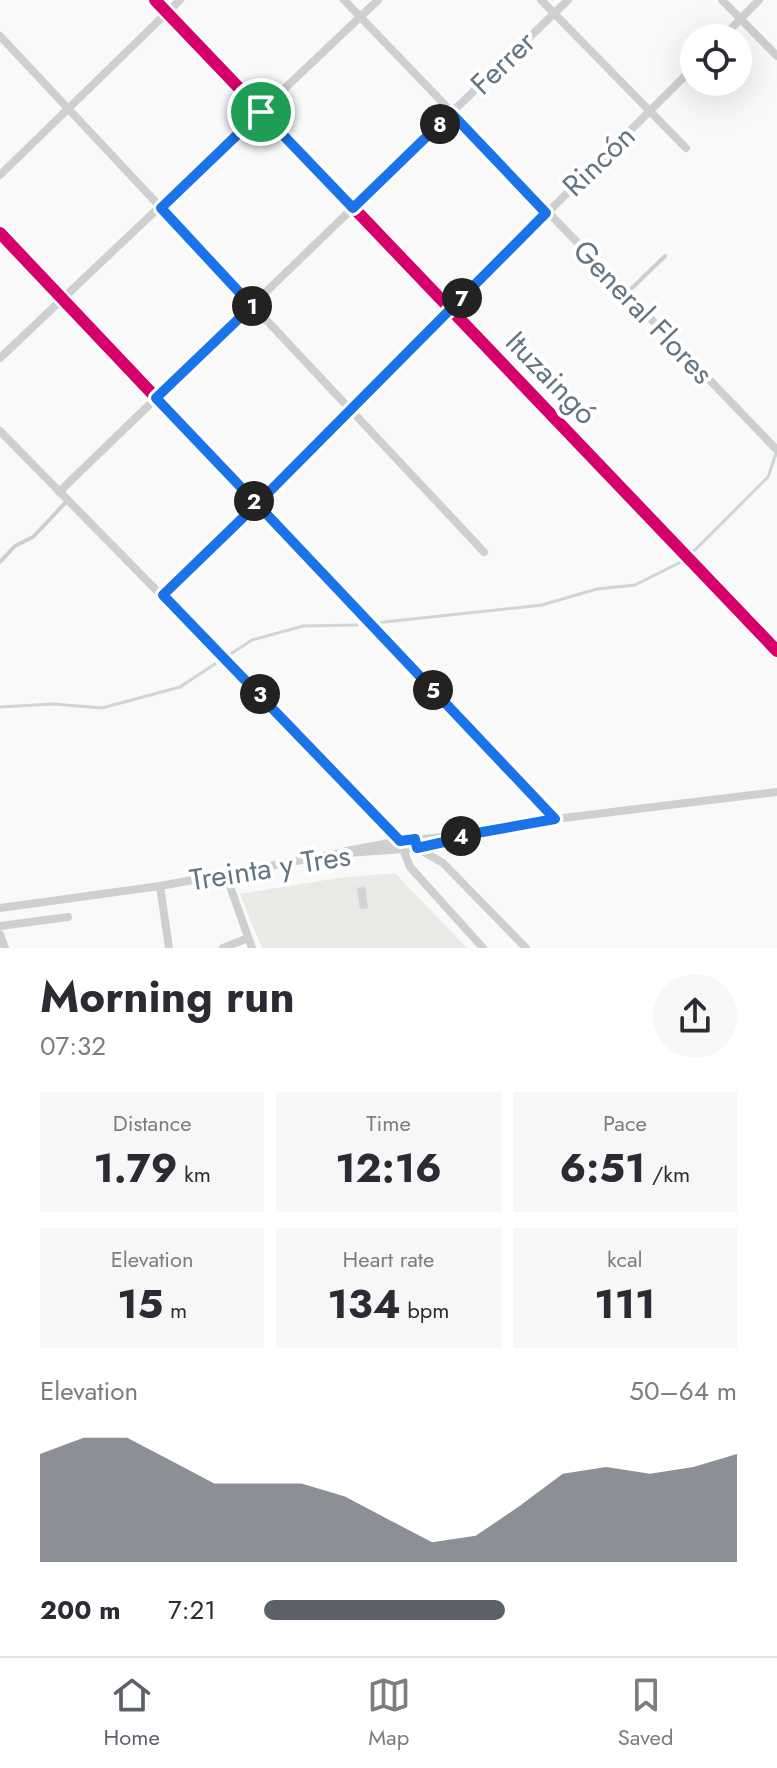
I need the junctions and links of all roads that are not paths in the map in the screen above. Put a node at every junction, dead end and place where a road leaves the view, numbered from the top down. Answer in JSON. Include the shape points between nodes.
{"nodes":[{"id":1,"x":155,"y":0,"type":"edge"},
{"id":2,"x":180,"y":0,"type":"edge"},
{"id":3,"x":344,"y":0,"type":"edge"},
{"id":4,"x":378,"y":0,"type":"edge"},
{"id":5,"x":541,"y":0,"type":"edge"},
{"id":6,"x":568,"y":0,"type":"edge"},
{"id":7,"x":722,"y":0,"type":"edge"},
{"id":8,"x":759,"y":0,"type":"edge"},
{"id":9,"x":167,"y":12,"type":"junction"},
{"id":10,"x":554,"y":14,"type":"junction"},
{"id":11,"x":360,"y":17,"type":"junction"},
{"id":12,"x":741,"y":19,"type":"junction"},
{"id":13,"x":736,"y":24,"type":"edge"},
{"id":14,"x":0,"y":36,"type":"edge"},
{"id":15,"x":777,"y":56,"type":"edge"},
{"id":16,"x":680,"y":81,"type":"edge"},
{"id":17,"x":68,"y":108,"type":"junction"},
{"id":18,"x":261,"y":112,"type":"junction"},
{"id":19,"x":649,"y":112,"type":"junction"},
{"id":20,"x":451,"y":113,"type":"junction"},
{"id":21,"x":686,"y":148,"type":"dead end"},
{"id":22,"x":0,"y":175,"type":"edge"},
{"id":23,"x":161,"y":208,"type":"junction"},
{"id":24,"x":353,"y":208,"type":"junction"},
{"id":25,"x":546,"y":213,"type":"junction"},
{"id":26,"x":0,"y":233,"type":"edge"},
{"id":27,"x":665,"y":256,"type":"dead end"},
{"id":28,"x":626,"y":294,"type":"junction"},
{"id":29,"x":64,"y":300,"type":"junction"},
{"id":30,"x":252,"y":306,"type":"junction"},
{"id":31,"x":450,"y":310,"type":"junction"},
{"id":32,"x":0,"y":358,"type":"edge"},
{"id":33,"x":156,"y":398,"type":"junction"},
{"id":34,"x":351,"y":410,"type":"junction"},
{"id":35,"x":0,"y":431,"type":"edge"},
{"id":36,"x":775,"y":448,"type":"edge"},
{"id":37,"x":59,"y":492,"type":"junction"},
{"id":38,"x":67,"y":501,"type":"junction"},
{"id":39,"x":257,"y":504,"type":"junction"},
{"id":40,"x":484,"y":552,"type":"dead end"},
{"id":41,"x":0,"y":562,"type":"edge"},
{"id":42,"x":163,"y":595,"type":"junction"},
{"id":43,"x":777,"y":651,"type":"edge"},
{"id":44,"x":777,"y":792,"type":"edge"},
{"id":45,"x":555,"y":819,"type":"junction"},
{"id":46,"x":416,"y":844,"type":"junction"},
{"id":47,"x":401,"y":846,"type":"junction"},
{"id":48,"x":226,"y":875,"type":"junction"},
{"id":49,"x":160,"y":886,"type":"junction"},
{"id":50,"x":0,"y":908,"type":"edge"},
{"id":51,"x":68,"y":917,"type":"dead end"},
{"id":52,"x":0,"y":926,"type":"edge"},
{"id":53,"x":248,"y":938,"type":"junction"},
{"id":54,"x":169,"y":948,"type":"edge"},
{"id":55,"x":223,"y":948,"type":"edge"},
{"id":56,"x":252,"y":948,"type":"edge"},
{"id":57,"x":483,"y":948,"type":"edge"},
{"id":58,"x":526,"y":948,"type":"edge"}],
"edges":[{"from":1,"to":9,"type":"street","name":"Ituzaingó"},
{"from":2,"to":9,"type":"street"},
{"from":3,"to":11,"type":"street","name":"General Flores"},
{"from":4,"to":11,"type":"street"},
{"from":5,"to":10,"type":"street"},
{"from":6,"to":10,"type":"street","name":"Ferrer"},
{"from":7,"to":12,"type":"street"},
{"from":8,"to":12,"type":"street"},
{"from":9,"to":17,"type":"street"},
{"from":9,"to":18,"type":"street","name":"Ituzaingó"},
{"from":10,"to":19,"type":"street"},
{"from":10,"to":20,"type":"street","name":"Ferrer"},
{"from":11,"to":18,"type":"street"},
{"from":11,"to":20,"type":"street","name":"General Flores"},
{"from":12,"to":13,"type":"street"},
{"from":12,"to":15,"type":"street"},
{"from":14,"to":17,"type":"street"},
{"from":16,"to":19,"type":"street","name":"Rincón"},
{"from":17,"to":22,"type":"street"},
{"from":17,"to":23,"type":"street"},
{"from":18,"to":23,"type":"street"},
{"from":18,"to":24,"type":"street","name":"Ituzaingó"},
{"from":19,"to":21,"type":"street"},
{"from":19,"to":25,"type":"street","name":"Rincón"},
{"from":20,"to":24,"type":"street","name":"Ferrer"},
{"from":20,"to":25,"type":"street","name":"General Flores"},
{"from":23,"to":29,"type":"street"},
{"from":23,"to":30,"type":"street"},
{"from":24,"to":30,"type":"street","name":"Ferrer"},
{"from":24,"to":31,"type":"street","name":"Ituzaingó"},
{"from":25,"to":28,"type":"street","name":"General Flores"},
{"from":25,"to":31,"type":"street","name":"Rincón"},
{"from":26,"to":29,"type":"street"},
{"from":27,"to":28,"type":"lane"},
{"from":28,"to":36,"type":"street","name":"General Flores"},
{"from":29,"to":32,"type":"street"},
{"from":29,"to":33,"type":"street"},
{"from":30,"to":33,"type":"street","name":"Ferrer"},
{"from":30,"to":34,"type":"street"},
{"from":31,"to":34,"type":"street","name":"Rincón"},
{"from":31,"to":43,"type":"street","name":"Ituzaingó"},
{"from":33,"to":37,"type":"street","name":"Ferrer"},
{"from":33,"to":39,"type":"street"},
{"from":34,"to":39,"type":"street","name":"Rincón"},
{"from":34,"to":40,"type":"street"},
{"from":35,"to":37,"type":"street"},
{"from":37,"to":38,"type":"street"},
{"from":38,"to":41,"type":"lane"},
{"from":38,"to":42,"type":"street"},
{"from":39,"to":42,"type":"street","name":"Rincón"},
{"from":39,"to":45,"type":"street"},
{"from":42,"to":47,"type":"street"},
{"from":44,"to":45,"type":"street","name":"Treinta y Tres"},
{"from":45,"to":46,"type":"street","name":"Treinta y Tres"},
{"from":46,"to":47,"type":"street","name":"Treinta y Tres"},
{"from":46,"to":58,"type":"street","via":[[443,863]]},
{"from":47,"to":48,"type":"street","name":"Treinta y Tres"},
{"from":47,"to":57,"type":"street","via":[[410,867]]},
{"from":48,"to":49,"type":"street","name":"Treinta y Tres"},
{"from":48,"to":53,"type":"street"},
{"from":49,"to":50,"type":"street","name":"Treinta y Tres"},
{"from":49,"to":54,"type":"street"},
{"from":51,"to":52,"type":"street"},
{"from":53,"to":55,"type":"street"},
{"from":53,"to":56,"type":"street"}]}
